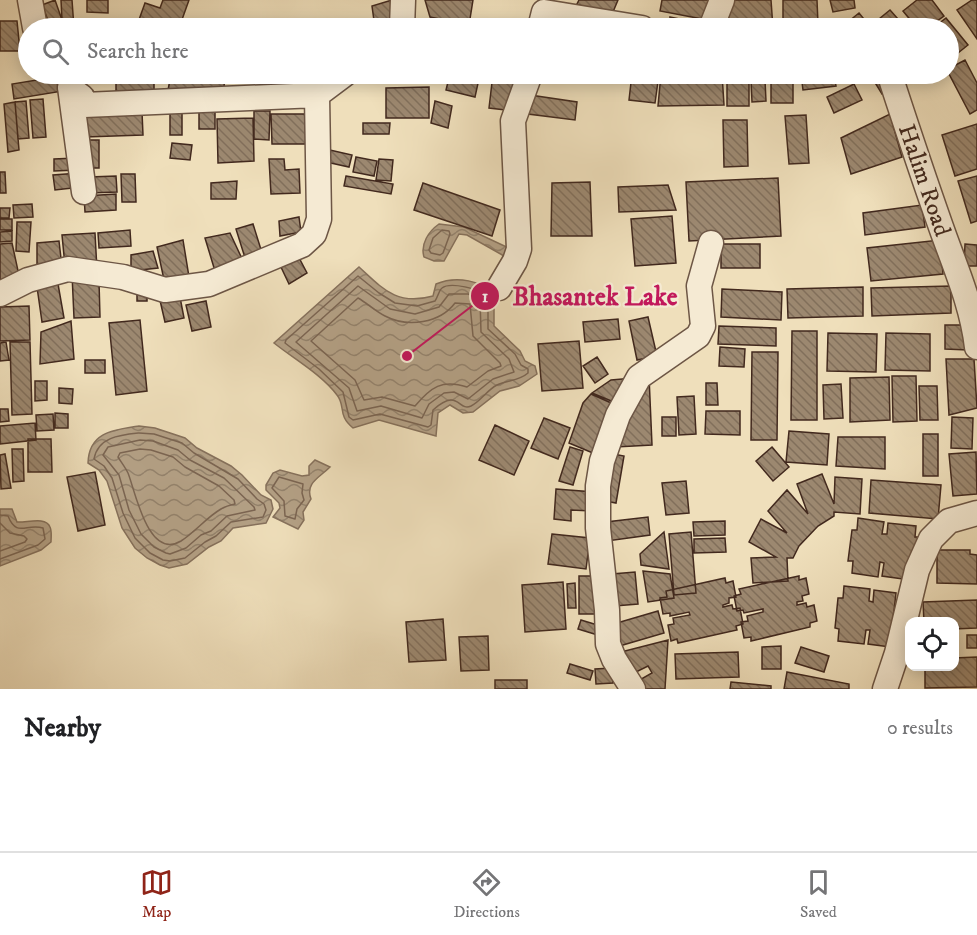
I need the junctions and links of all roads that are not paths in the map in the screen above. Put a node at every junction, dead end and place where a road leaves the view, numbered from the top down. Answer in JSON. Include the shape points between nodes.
{"nodes":[{"id":1,"x":30,"y":0,"type":"edge"},
{"id":2,"x":403,"y":0,"type":"edge"},
{"id":3,"x":722,"y":0,"type":"edge"},
{"id":4,"x":544,"y":14,"type":"edge"},
{"id":5,"x":33,"y":18,"type":"edge"},
{"id":6,"x":402,"y":18,"type":"edge"},
{"id":7,"x":572,"y":18,"type":"edge"},
{"id":8,"x":715,"y":18,"type":"edge"},
{"id":9,"x":68,"y":84,"type":"edge"},
{"id":10,"x":71,"y":84,"type":"edge"},
{"id":11,"x":332,"y":84,"type":"edge"},
{"id":12,"x":526,"y":84,"type":"edge"},
{"id":13,"x":893,"y":84,"type":"edge"},
{"id":14,"x":317,"y":95,"type":"junction"},
{"id":15,"x":84,"y":192,"type":"dead end"},
{"id":16,"x":711,"y":243,"type":"dead end"},
{"id":17,"x":499,"y":288,"type":"dead end"},
{"id":18,"x":0,"y":294,"type":"edge"},
{"id":19,"x":977,"y":347,"type":"edge"},
{"id":20,"x":977,"y":513,"type":"edge"},
{"id":21,"x":633,"y":689,"type":"edge"},
{"id":22,"x":885,"y":689,"type":"edge"}],
"edges":[{"from":1,"to":5,"type":"street"},
{"from":2,"to":6,"type":"street"},
{"from":3,"to":8,"type":"street"},
{"from":4,"to":7,"type":"street"},
{"from":9,"to":15,"type":"street"},
{"from":10,"to":14,"type":"street","via":[[84,105]]},
{"from":11,"to":14,"type":"street"},
{"from":12,"to":17,"type":"street","via":[[513,121],[519,249]]},
{"from":13,"to":19,"type":"street","name":"Halim Road","via":[[962,278]]},
{"from":14,"to":18,"type":"street","via":[[319,219],[314,234],[302,245],[209,284],[165,290],[68,269],[28,280]]},
{"from":16,"to":21,"type":"street","via":[[699,286],[703,326],[698,336],[639,377],[618,416],[597,486],[608,644]]},
{"from":20,"to":22,"type":"street","via":[[949,521],[931,539],[917,570]]}]}
